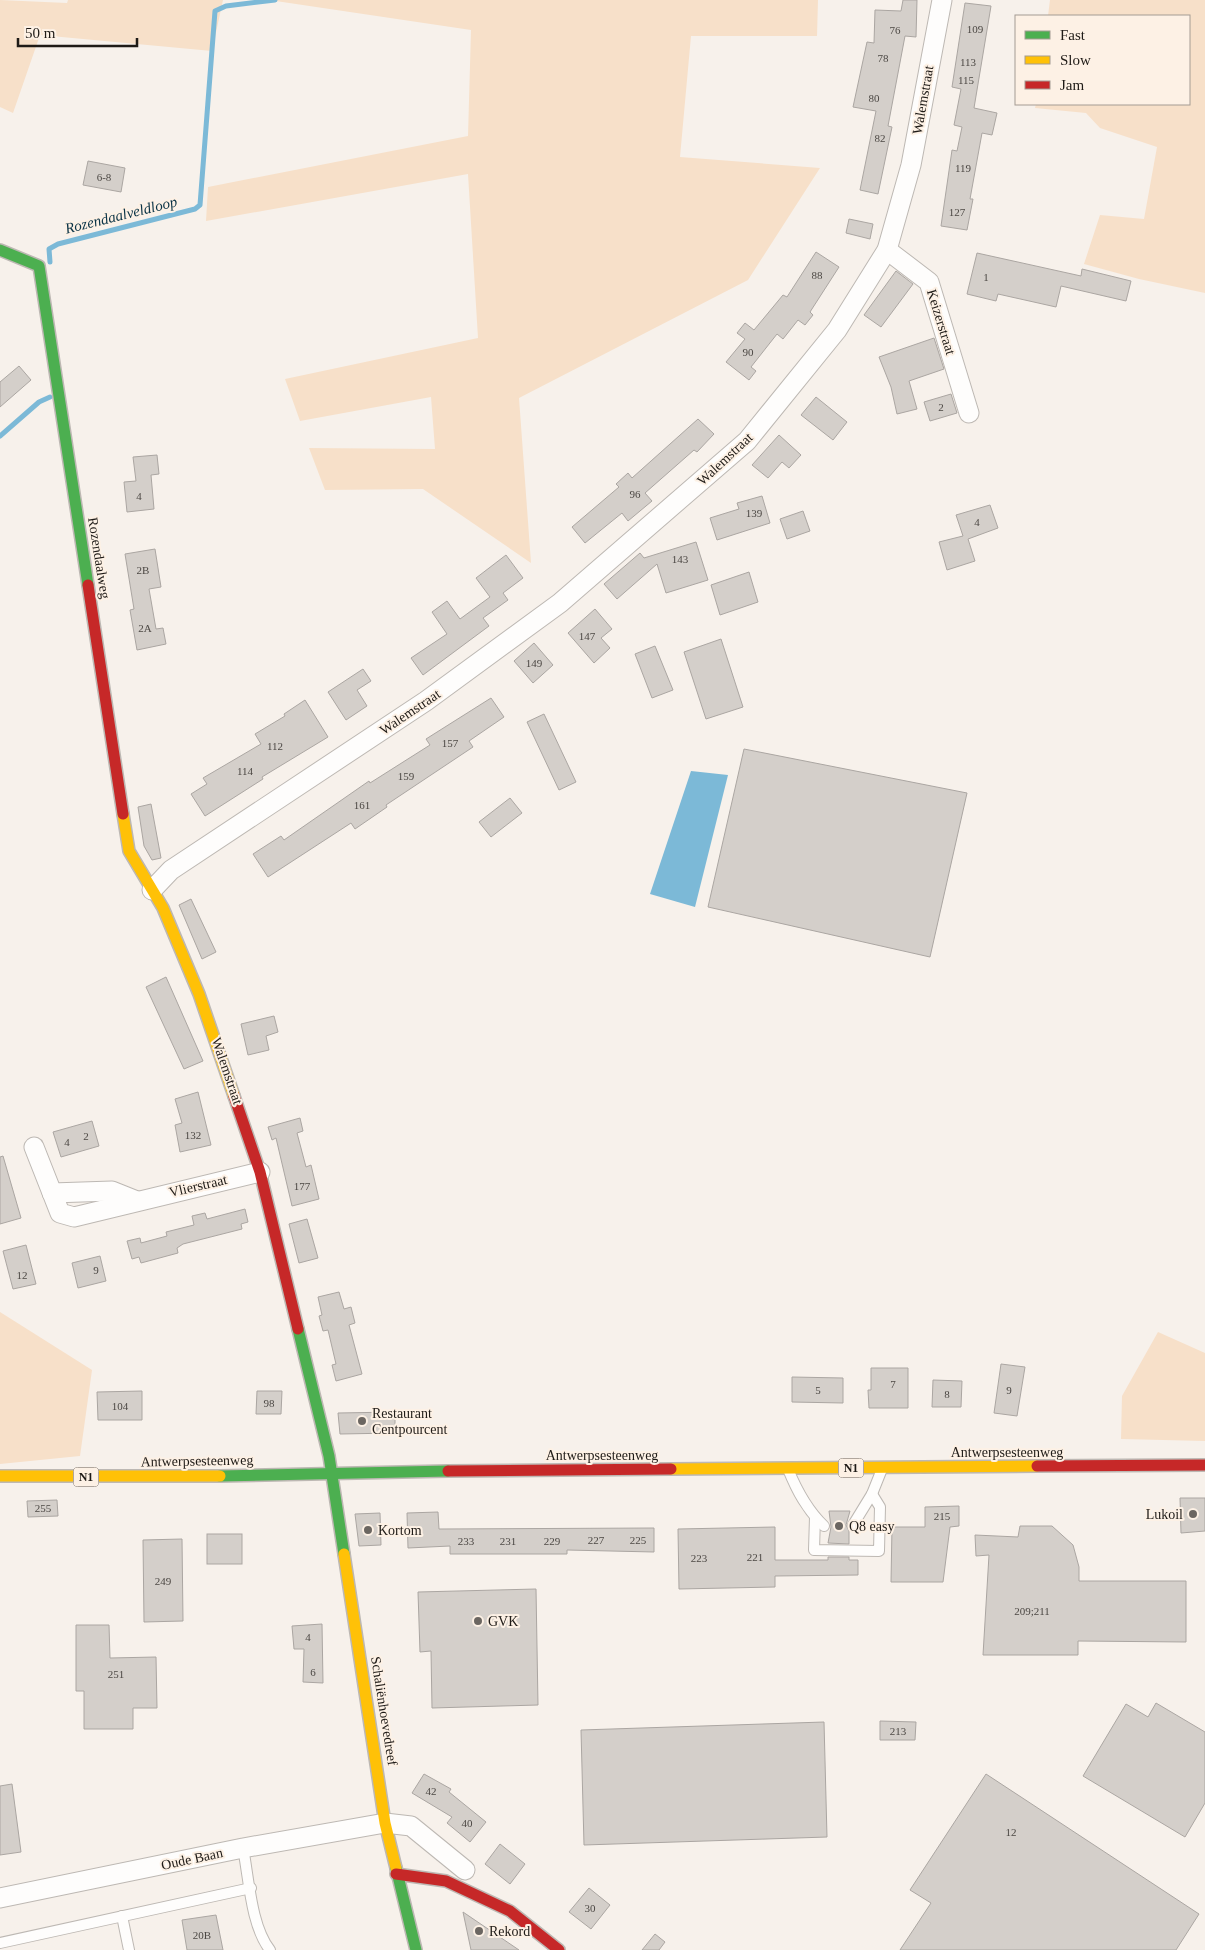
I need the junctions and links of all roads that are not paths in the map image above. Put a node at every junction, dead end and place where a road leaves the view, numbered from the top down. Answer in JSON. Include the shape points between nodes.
{"nodes":[{"id":1,"x":942,"y":0,"type":"edge"},
{"id":2,"x":0,"y":250,"type":"edge"},
{"id":3,"x":887,"y":250,"type":"junction"},
{"id":4,"x":969,"y":413,"type":"dead end"},
{"id":5,"x":152,"y":890,"type":"junction"},
{"id":6,"x":34,"y":1147,"type":"dead end"},
{"id":7,"x":260,"y":1172,"type":"junction"},
{"id":8,"x":52,"y":1193,"type":"junction"},
{"id":9,"x":137,"y":1201,"type":"junction"},
{"id":10,"x":1205,"y":1465,"type":"edge"},
{"id":11,"x":788,"y":1468,"type":"junction"},
{"id":12,"x":882,"y":1468,"type":"junction"},
{"id":13,"x":332,"y":1474,"type":"junction"},
{"id":14,"x":0,"y":1476,"type":"edge"},
{"id":15,"x":872,"y":1494,"type":"junction"},
{"id":16,"x":815,"y":1517,"type":"junction"},
{"id":17,"x":853,"y":1525,"type":"dead end"},
{"id":18,"x":824,"y":1526,"type":"dead end"},
{"id":19,"x":385,"y":1823,"type":"junction"},
{"id":20,"x":243,"y":1848,"type":"junction"},
{"id":21,"x":465,"y":1870,"type":"dead end"},
{"id":22,"x":396,"y":1874,"type":"junction"},
{"id":23,"x":251,"y":1888,"type":"junction"},
{"id":24,"x":0,"y":1898,"type":"edge"},
{"id":25,"x":122,"y":1916,"type":"junction"},
{"id":26,"x":7,"y":1945,"type":"edge"},
{"id":27,"x":129,"y":1950,"type":"edge"},
{"id":28,"x":270,"y":1950,"type":"edge"},
{"id":29,"x":416,"y":1950,"type":"edge"},
{"id":30,"x":559,"y":1950,"type":"edge"}],
"edges":[{"from":1,"to":3,"type":"street","name":"Walemstraat","via":[[911,165]]},
{"from":2,"to":5,"type":"street","name":"Rozendaalweg","via":[[39,266],[129,851]]},
{"from":3,"to":4,"type":"street","name":"Keizerstraat","via":[[929,282]]},
{"from":3,"to":5,"type":"street","name":"Walemstraat","via":[[837,330],[747,441],[672,508],[560,603],[426,701],[171,870]]},
{"from":5,"to":7,"type":"street","name":"Walemstraat","via":[[200,994]]},
{"from":6,"to":8,"type":"street","name":"Vlierstraat"},
{"from":7,"to":9,"type":"street","name":"Vlierstraat"},
{"from":7,"to":13,"type":"street","name":"Walemstraat"},
{"from":8,"to":9,"type":"street","via":[[112,1191]]},
{"from":8,"to":9,"type":"street","name":"Vlierstraat","via":[[60,1213],[74,1218]]},
{"from":10,"to":12,"type":"street","name":"Antwerpsesteenweg","number":"N1"},
{"from":11,"to":12,"type":"street","name":"Antwerpsesteenweg","number":"N1"},
{"from":11,"to":13,"type":"street","name":"Antwerpsesteenweg","number":"N1"},
{"from":11,"to":16,"type":"lane","via":[[796,1489]]},
{"from":12,"to":15,"type":"lane"},
{"from":13,"to":14,"type":"street","name":"Antwerpsesteenweg","number":"N1"},
{"from":13,"to":19,"type":"street","name":"Schaliënhoevedreef"},
{"from":15,"to":16,"type":"lane","via":[[880,1507],[879,1551],[814,1550]]},
{"from":15,"to":17,"type":"lane"},
{"from":16,"to":18,"type":"lane"},
{"from":19,"to":20,"type":"street","name":"Oude Baan"},
{"from":19,"to":21,"type":"street","name":"Oude Baan","via":[[411,1826]]},
{"from":19,"to":22,"type":"street","name":"Schaliënhoevedreef"},
{"from":20,"to":23,"type":"lane"},
{"from":20,"to":24,"type":"street","name":"Oude Baan"},
{"from":22,"to":29,"type":"street","name":"Schaliënhoevedreef"},
{"from":22,"to":30,"type":"street","via":[[446,1881],[510,1911]]},
{"from":23,"to":25,"type":"lane"},
{"from":23,"to":28,"type":"lane","via":[[256,1919]]},
{"from":25,"to":26,"type":"lane"},
{"from":25,"to":27,"type":"lane"}]}
